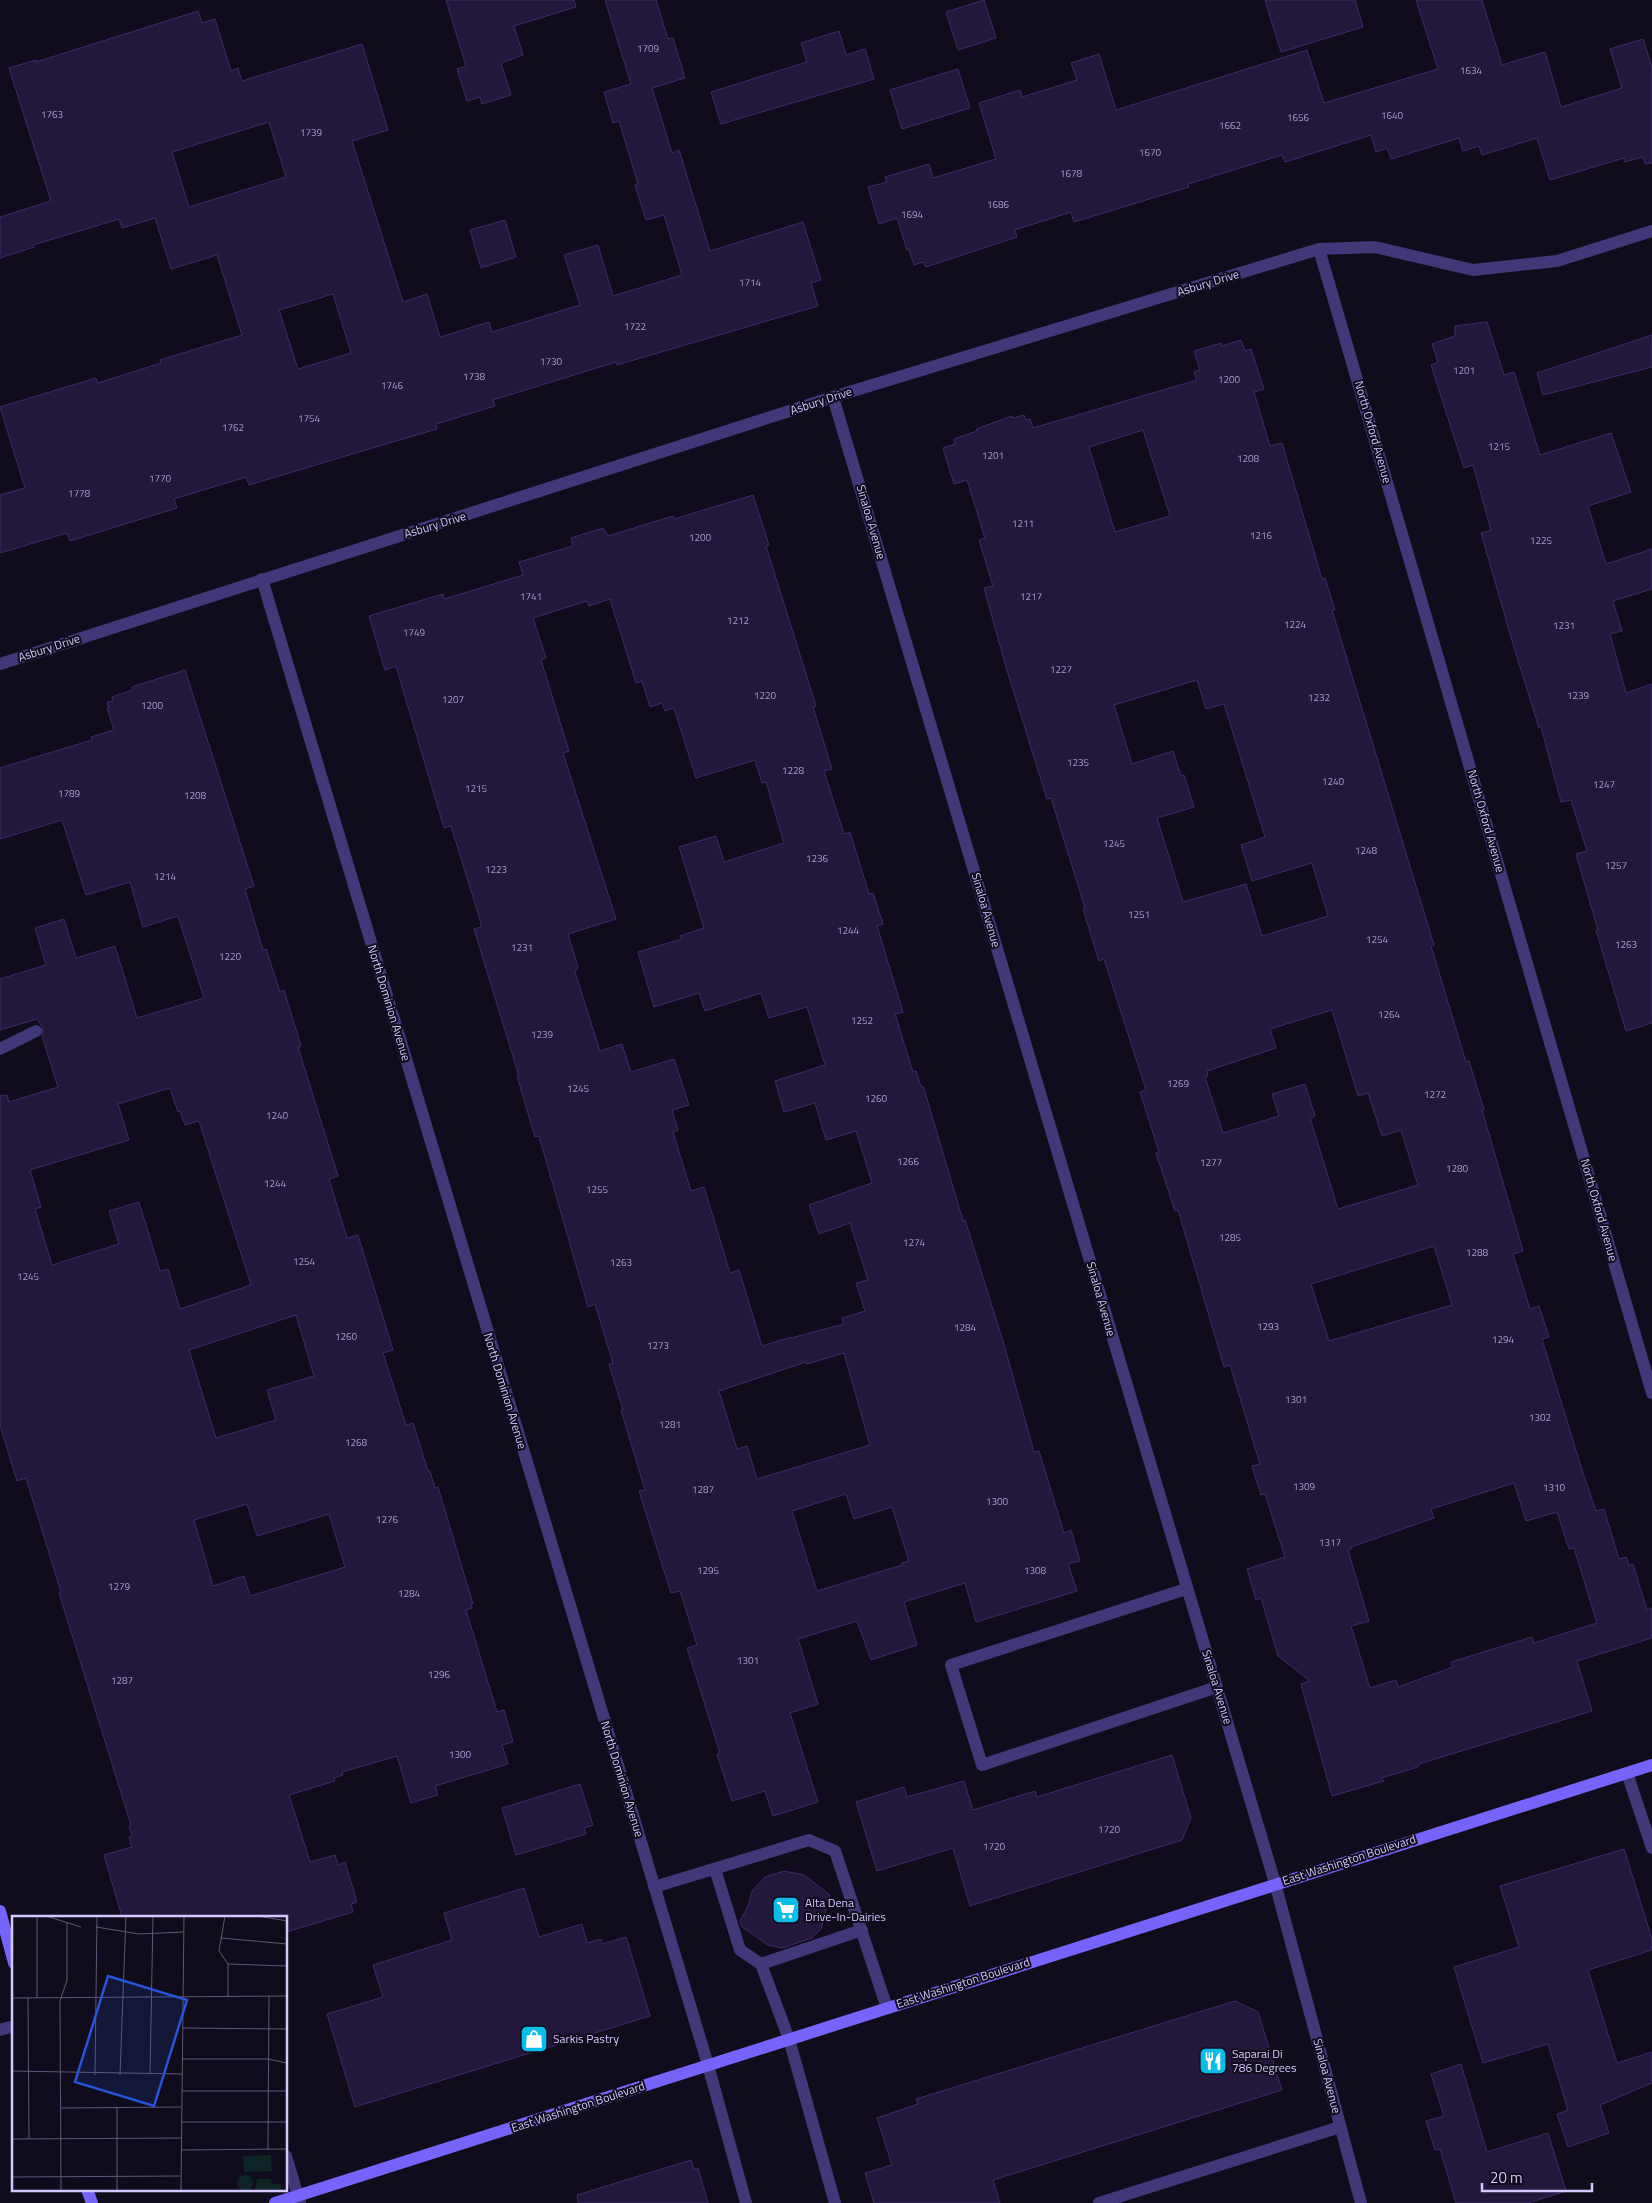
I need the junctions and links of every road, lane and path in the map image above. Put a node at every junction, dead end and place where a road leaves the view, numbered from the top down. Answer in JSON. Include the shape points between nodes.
{"nodes":[{"id":1,"x":1652,"y":231,"type":"edge"},
{"id":2,"x":1319,"y":249,"type":"junction"},
{"id":3,"x":833,"y":397,"type":"junction"},
{"id":4,"x":262,"y":579,"type":"junction"},
{"id":5,"x":0,"y":664,"type":"edge"},
{"id":6,"x":36,"y":1031,"type":"dead end"},
{"id":7,"x":0,"y":1049,"type":"edge"},
{"id":8,"x":1652,"y":1394,"type":"edge"},
{"id":9,"x":1186,"y":1589,"type":"junction"},
{"id":10,"x":1218,"y":1687,"type":"junction"},
{"id":11,"x":1652,"y":1765,"type":"edge"},
{"id":12,"x":1627,"y":1773,"type":"junction"},
{"id":13,"x":1652,"y":1848,"type":"edge"},
{"id":14,"x":715,"y":1869,"type":"junction"},
{"id":15,"x":1275,"y":1883,"type":"junction"},
{"id":16,"x":654,"y":1887,"type":"junction"},
{"id":17,"x":0,"y":1911,"type":"edge"},
{"id":18,"x":862,"y":1930,"type":"junction"},
{"id":19,"x":12,"y":1956,"type":"edge"},
{"id":20,"x":761,"y":1964,"type":"junction"},
{"id":21,"x":887,"y":2008,"type":"junction"},
{"id":22,"x":789,"y":2039,"type":"junction"},
{"id":23,"x":708,"y":2065,"type":"junction"},
{"id":24,"x":1340,"y":2127,"type":"junction"},
{"id":25,"x":288,"y":2163,"type":"edge"},
{"id":26,"x":87,"y":2190,"type":"edge"},
{"id":27,"x":299,"y":2200,"type":"edge"},
{"id":28,"x":92,"y":2203,"type":"edge"},
{"id":29,"x":275,"y":2203,"type":"edge"},
{"id":30,"x":746,"y":2203,"type":"edge"},
{"id":31,"x":835,"y":2203,"type":"edge"},
{"id":32,"x":1099,"y":2203,"type":"edge"},
{"id":33,"x":1361,"y":2203,"type":"edge"}],
"edges":[{"from":1,"to":2,"type":"street","name":"Asbury Drive","via":[[1557,261],[1473,270],[1374,247]]},
{"from":2,"to":3,"type":"street","name":"Asbury Drive"},
{"from":2,"to":8,"type":"street","name":"North Oxford Avenue"},
{"from":3,"to":4,"type":"street","name":"Asbury Drive"},
{"from":3,"to":9,"type":"street","name":"Sinaloa Avenue"},
{"from":4,"to":5,"type":"street","name":"Asbury Drive"},
{"from":4,"to":16,"type":"street","name":"North Dominion Avenue"},
{"from":6,"to":7,"type":"street"},
{"from":9,"to":10,"type":"street","name":"Sinaloa Avenue"},
{"from":9,"to":10,"type":"street","via":[[951,1665],[979,1756],[982,1765]]},
{"from":10,"to":15,"type":"street","name":"Sinaloa Avenue"},
{"from":11,"to":12,"type":"main road","name":"East Washington Boulevard"},
{"from":12,"to":13,"type":"street"},
{"from":12,"to":15,"type":"main road","name":"East Washington Boulevard"},
{"from":14,"to":16,"type":"street"},
{"from":14,"to":18,"type":"street","via":[[808,1840],[835,1851]]},
{"from":14,"to":20,"type":"street","via":[[740,1950]]},
{"from":15,"to":21,"type":"main road","name":"East Washington Boulevard"},
{"from":15,"to":24,"type":"street","name":"Sinaloa Avenue"},
{"from":16,"to":23,"type":"street","name":"North Dominion Avenue"},
{"from":17,"to":19,"type":"main road"},
{"from":18,"to":20,"type":"street"},
{"from":18,"to":21,"type":"street"},
{"from":20,"to":22,"type":"street"},
{"from":21,"to":22,"type":"main road","name":"East Washington Boulevard"},
{"from":22,"to":23,"type":"main road","name":"East Washington Boulevard"},
{"from":22,"to":31,"type":"street"},
{"from":23,"to":27,"type":"main road","name":"East Washington Boulevard"},
{"from":23,"to":30,"type":"street","name":"North Dominion Avenue"},
{"from":24,"to":32,"type":"street"},
{"from":24,"to":33,"type":"street","name":"Sinaloa Avenue"},
{"from":25,"to":27,"type":"street"},
{"from":26,"to":28,"type":"main road"},
{"from":27,"to":29,"type":"main road","name":"East Washington Boulevard"}]}
